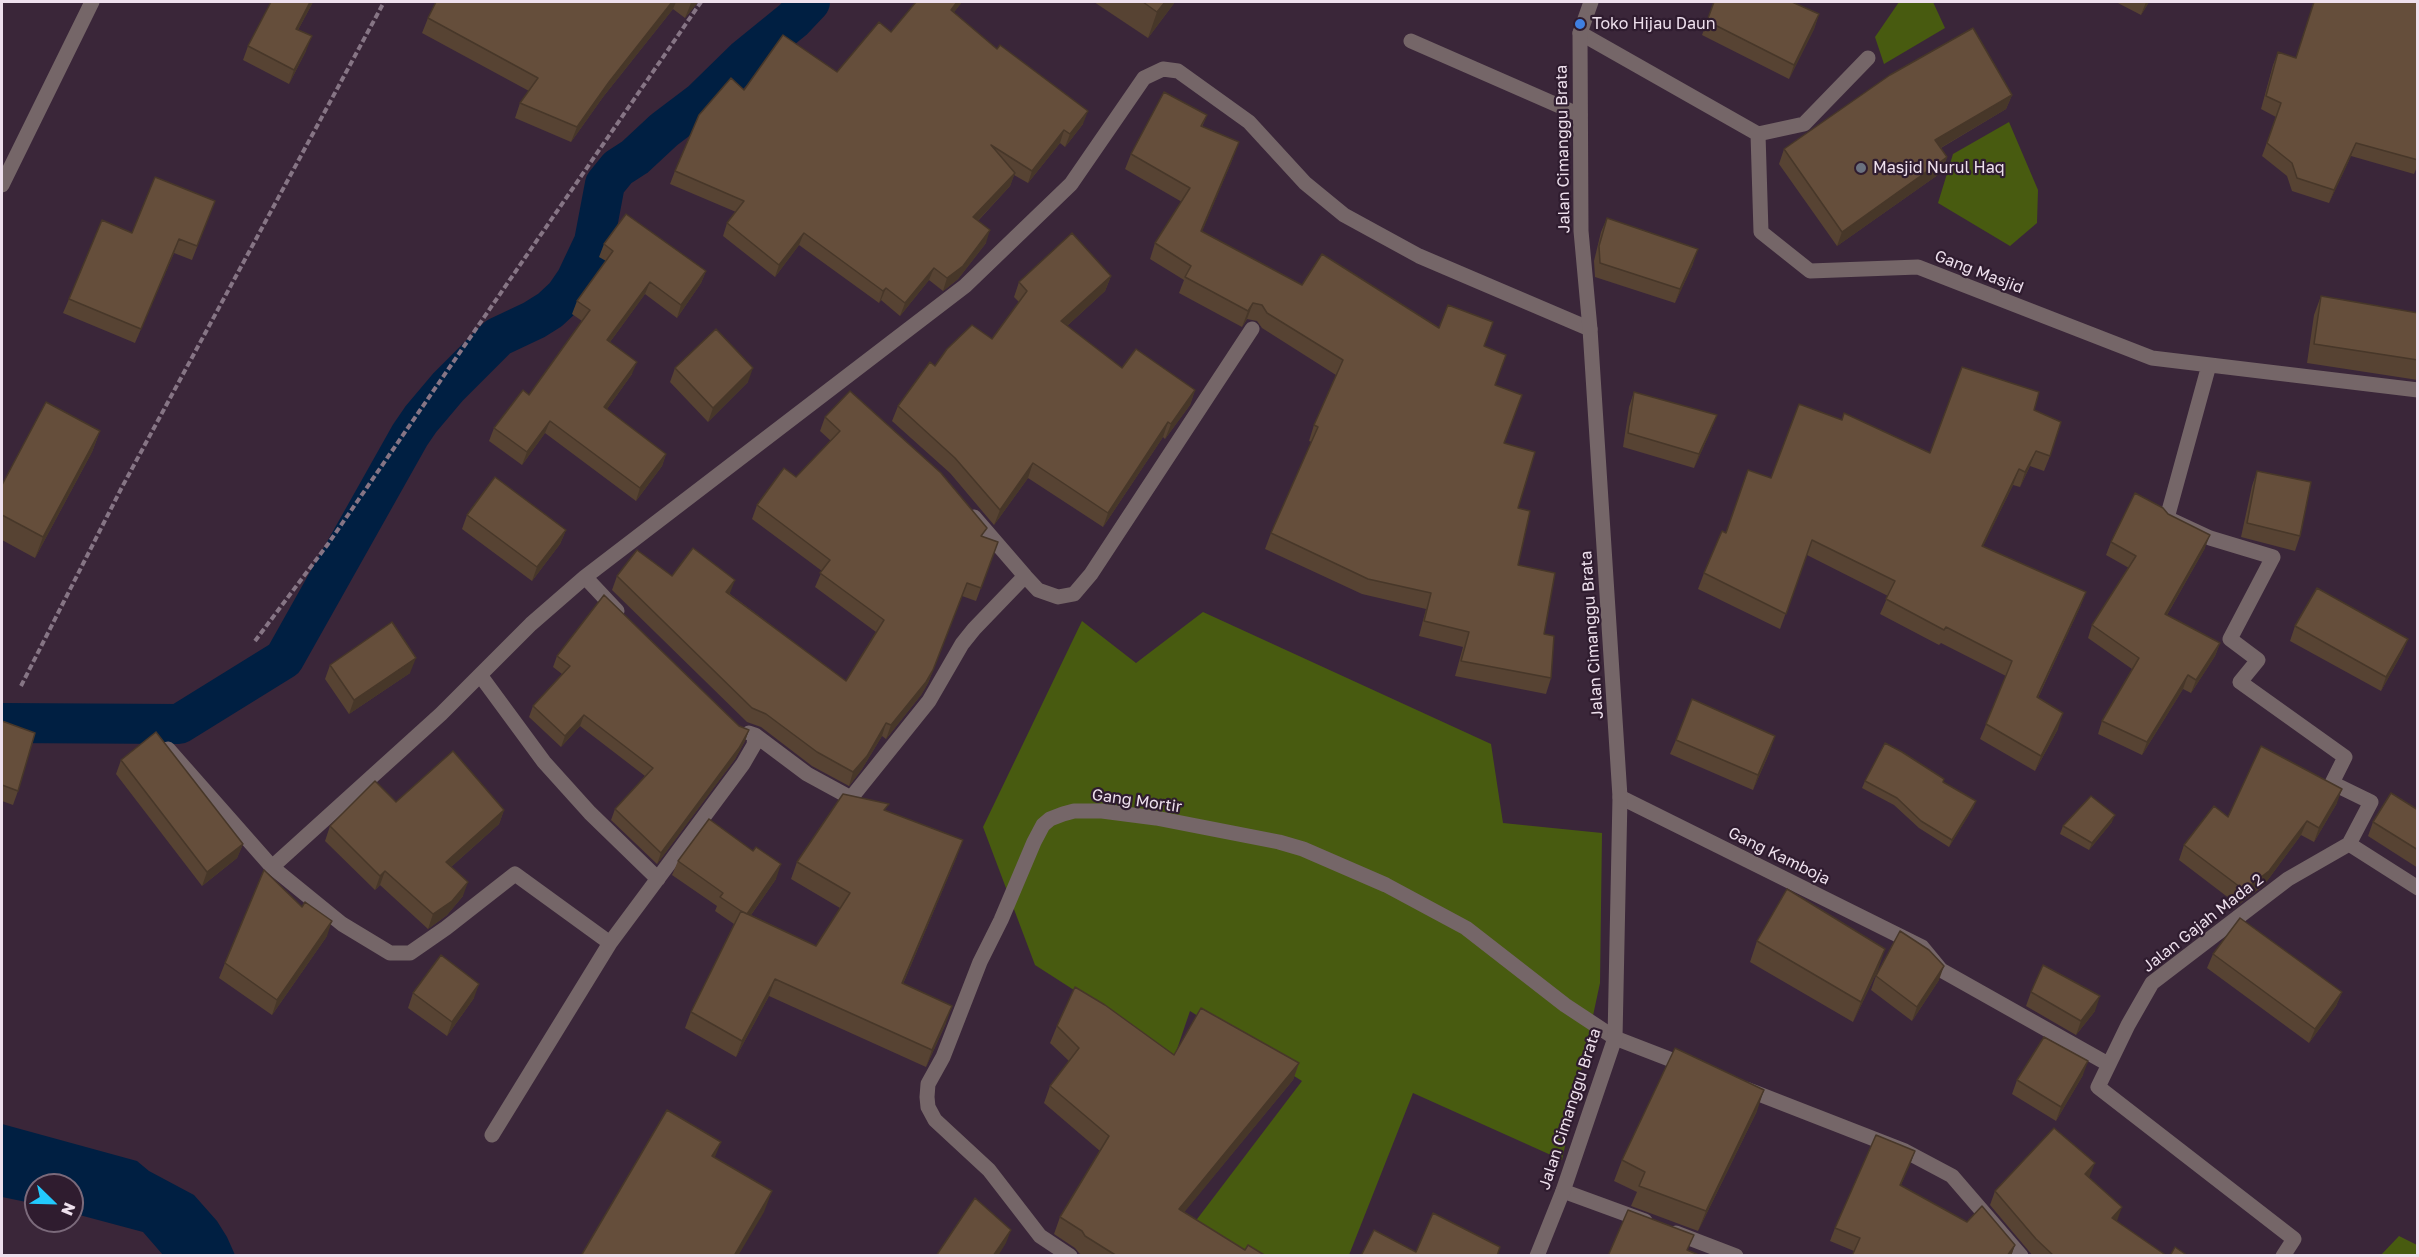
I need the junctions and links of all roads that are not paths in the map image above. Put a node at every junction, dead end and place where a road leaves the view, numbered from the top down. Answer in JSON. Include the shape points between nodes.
{"nodes":[{"id":1,"x":92,"y":2,"type":"edge"},
{"id":2,"x":1591,"y":2,"type":"edge"},
{"id":3,"x":1580,"y":33,"type":"junction"},
{"id":4,"x":1411,"y":41,"type":"dead end"},
{"id":5,"x":1868,"y":58,"type":"dead end"},
{"id":6,"x":1580,"y":115,"type":"junction"},
{"id":7,"x":1758,"y":134,"type":"junction"},
{"id":8,"x":2,"y":185,"type":"edge"},
{"id":9,"x":1252,"y":329,"type":"edge"},
{"id":10,"x":1590,"y":329,"type":"junction"},
{"id":11,"x":2209,"y":365,"type":"junction"},
{"id":12,"x":2418,"y":390,"type":"edge"},
{"id":13,"x":965,"y":507,"type":"edge"},
{"id":14,"x":1025,"y":576,"type":"junction"},
{"id":15,"x":585,"y":577,"type":"junction"},
{"id":16,"x":624,"y":617,"type":"edge"},
{"id":17,"x":480,"y":675,"type":"junction"},
{"id":18,"x":734,"y":722,"type":"edge"},
{"id":19,"x":755,"y":735,"type":"junction"},
{"id":20,"x":168,"y":749,"type":"edge"},
{"id":21,"x":1620,"y":797,"type":"junction"},
{"id":22,"x":2349,"y":844,"type":"junction"},
{"id":23,"x":272,"y":867,"type":"junction"},
{"id":24,"x":658,"y":879,"type":"junction"},
{"id":25,"x":2418,"y":888,"type":"edge"},
{"id":26,"x":610,"y":943,"type":"junction"},
{"id":27,"x":1615,"y":1038,"type":"junction"},
{"id":28,"x":2108,"y":1064,"type":"junction"},
{"id":29,"x":1704,"y":1072,"type":"edge"},
{"id":30,"x":1727,"y":1081,"type":"edge"},
{"id":31,"x":492,"y":1135,"type":"dead end"},
{"id":32,"x":1563,"y":1191,"type":"junction"},
{"id":33,"x":1070,"y":1256,"type":"edge"},
{"id":34,"x":1537,"y":1256,"type":"edge"},
{"id":35,"x":1736,"y":1256,"type":"edge"},
{"id":36,"x":2021,"y":1256,"type":"edge"},
{"id":37,"x":2283,"y":1256,"type":"edge"}],
"edges":[{"from":1,"to":8,"type":"street"},
{"from":2,"to":3,"type":"street","name":"Jalan Cimanggu Brata"},
{"from":3,"to":6,"type":"street","name":"Jalan Cimanggu Brata"},
{"from":3,"to":7,"type":"street"},
{"from":4,"to":6,"type":"street"},
{"from":5,"to":7,"type":"street","via":[[1804,124]]},
{"from":6,"to":10,"type":"street","name":"Jalan Cimanggu Brata","via":[[1581,231]]},
{"from":7,"to":11,"type":"street","name":"Gang Masjid","via":[[1761,232],[1810,271],[1918,267],[2152,358]]},
{"from":9,"to":14,"type":"street","via":[[1106,553],[1074,594],[1051,595],[1038,590]]},
{"from":10,"to":15,"type":"street","via":[[1419,256],[1344,215],[1305,183],[1249,123],[1178,71],[1163,69],[1144,78],[1071,184],[965,286],[842,389]]},
{"from":10,"to":21,"type":"street","name":"Jalan Cimanggu Brata"},
{"from":11,"to":12,"type":"street","name":"Gang Masjid"},
{"from":11,"to":22,"type":"street","via":[[2167,518],[2210,538],[2273,556],[2230,639],[2258,660],[2240,682],[2345,757],[2332,783],[2371,802]]},
{"from":13,"to":14,"type":"street"},
{"from":14,"to":19,"type":"street","via":[[962,644],[929,701],[851,798],[807,774]]},
{"from":15,"to":16,"type":"street"},
{"from":15,"to":17,"type":"street"},
{"from":17,"to":23,"type":"street"},
{"from":17,"to":24,"type":"street","via":[[544,762]]},
{"from":18,"to":19,"type":"street"},
{"from":19,"to":24,"type":"street","via":[[743,765]]},
{"from":20,"to":23,"type":"street"},
{"from":21,"to":27,"type":"street","name":"Jalan Cimanggu Brata"},
{"from":21,"to":28,"type":"street","name":"Gang Kamboja","via":[[1922,947],[1941,970]]},
{"from":22,"to":25,"type":"street"},
{"from":22,"to":28,"type":"street","name":"Jalan Gajah Mada 2","via":[[2288,879],[2152,983]]},
{"from":23,"to":26,"type":"street","via":[[342,924],[390,953],[410,952],[515,874]]},
{"from":24,"to":26,"type":"street"},
{"from":26,"to":31,"type":"street"},
{"from":27,"to":29,"type":"street","name":"Gang Mortir"},
{"from":27,"to":32,"type":"street","name":"Jalan Cimanggu Brata"},
{"from":27,"to":33,"type":"street","name":"Gang Mortir","via":[[1557,999],[1466,928],[1386,885],[1304,849],[1156,818],[1102,812],[1063,814],[1043,825],[1034,842],[928,1084],[927,1097],[935,1120],[989,1170],[1040,1236]]},
{"from":28,"to":37,"type":"street","name":"Jalan Gajah Mada 2","via":[[2098,1087],[2294,1239]]},
{"from":30,"to":36,"type":"street","via":[[1905,1151],[1952,1176]]},
{"from":32,"to":34,"type":"street","name":"Jalan Cimanggu Brata"},
{"from":32,"to":35,"type":"street"}]}
